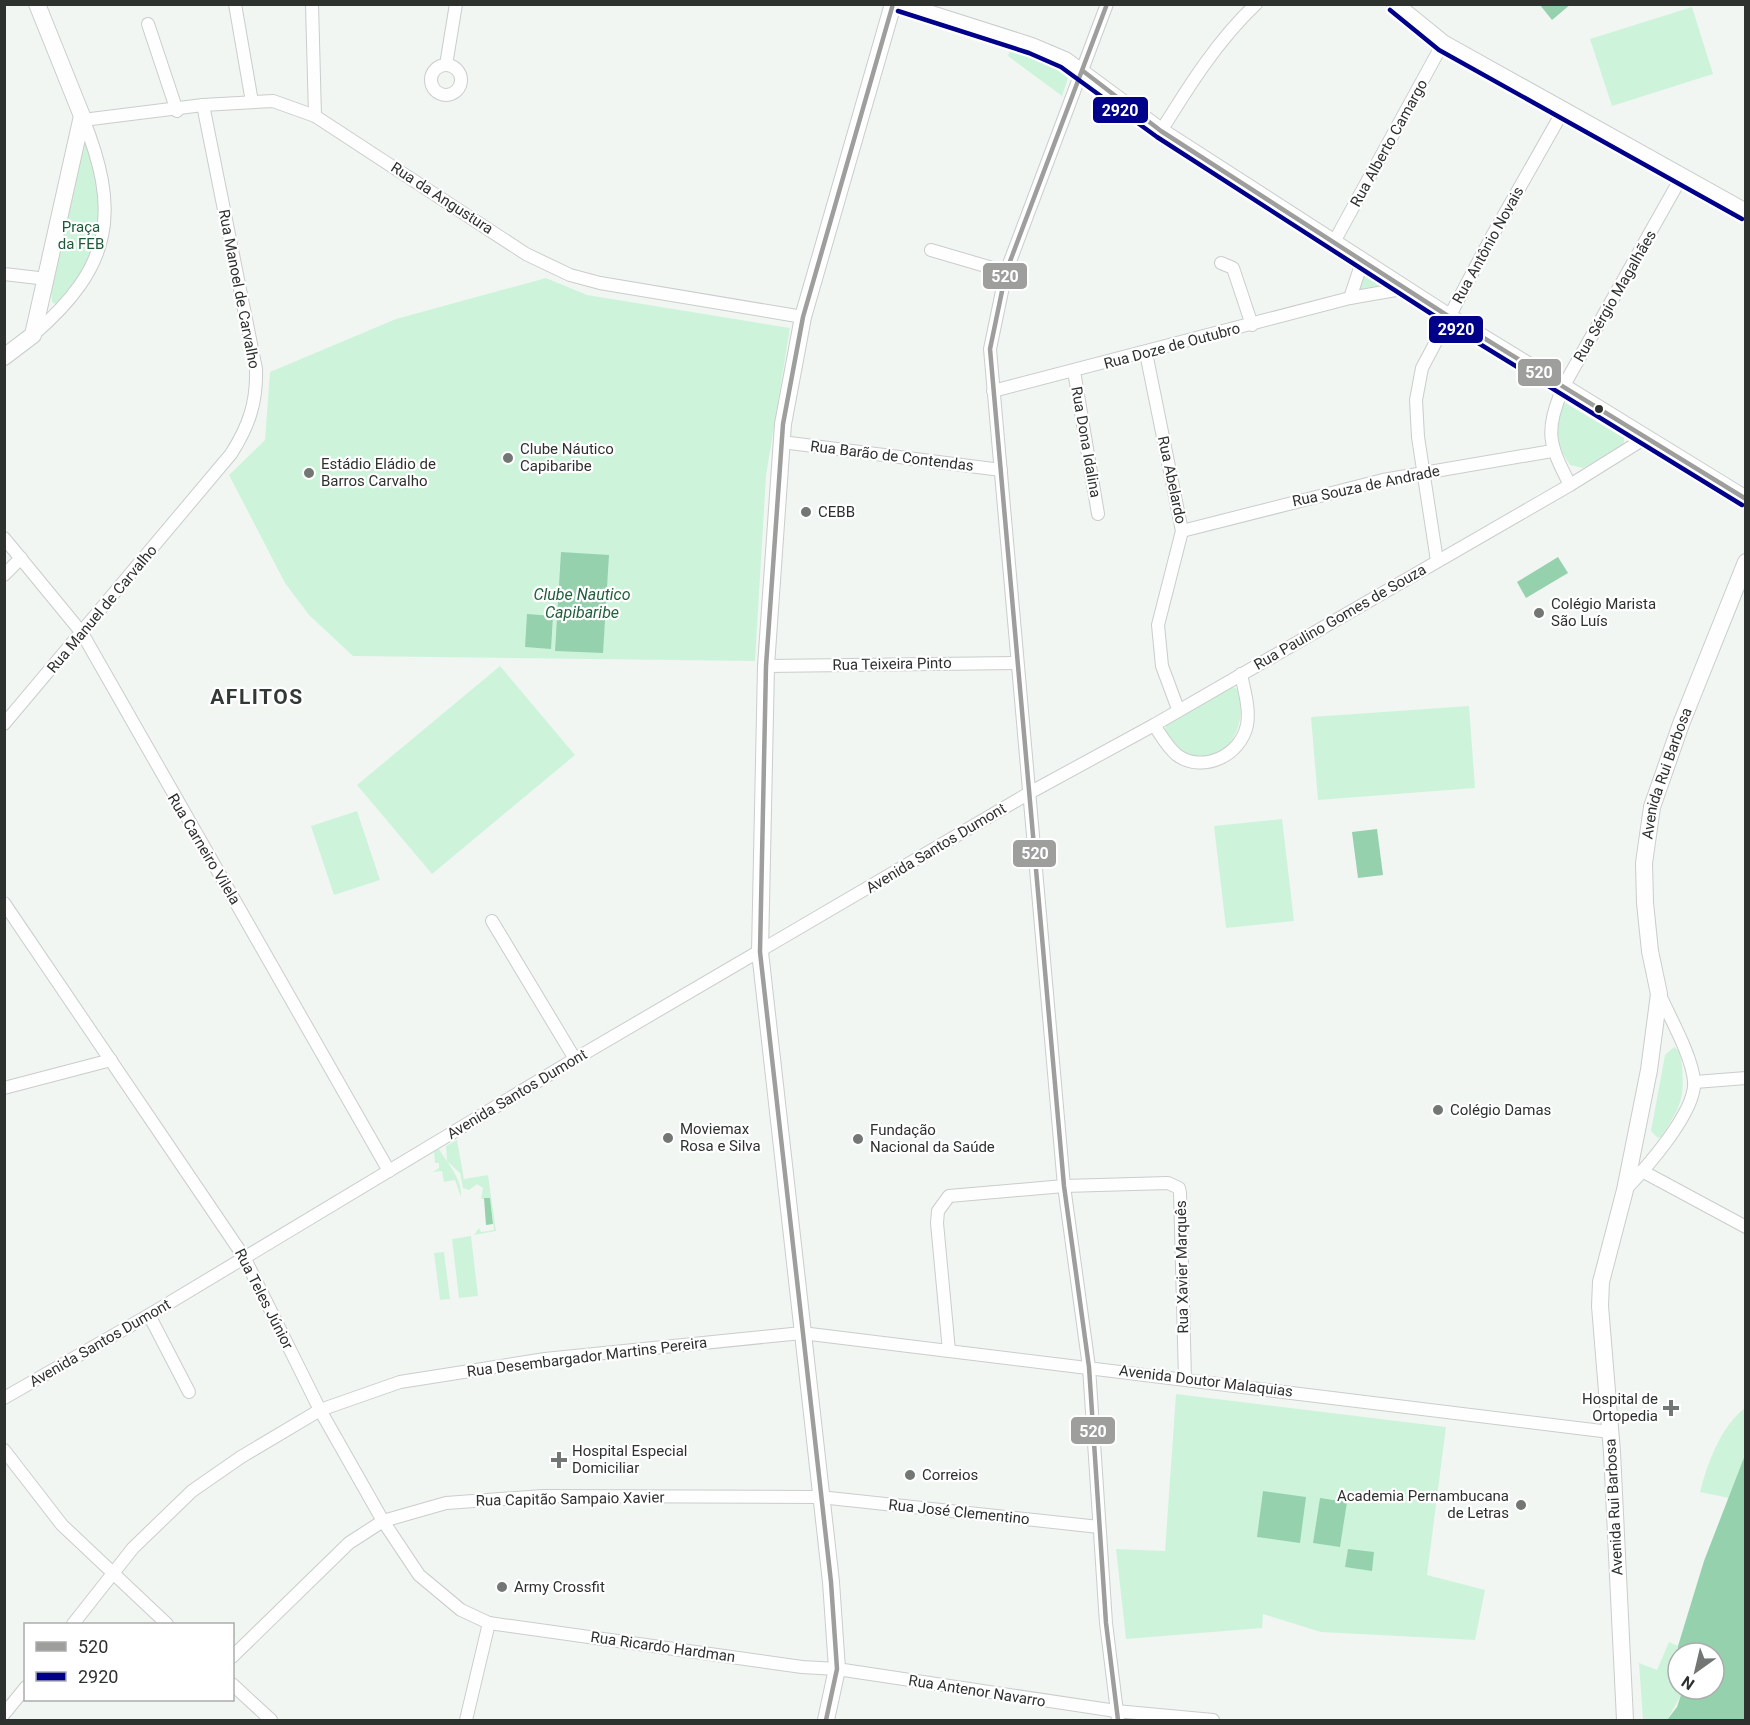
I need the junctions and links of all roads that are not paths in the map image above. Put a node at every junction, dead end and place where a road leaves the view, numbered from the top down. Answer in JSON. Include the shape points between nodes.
{"nodes":[{"id":1,"x":37,"y":4,"type":"edge"},
{"id":2,"x":235,"y":4,"type":"edge"},
{"id":3,"x":312,"y":4,"type":"edge"},
{"id":4,"x":456,"y":4,"type":"edge"},
{"id":5,"x":893,"y":4,"type":"edge"},
{"id":6,"x":900,"y":4,"type":"edge"},
{"id":7,"x":1107,"y":4,"type":"edge"},
{"id":8,"x":1256,"y":4,"type":"edge"},
{"id":9,"x":1395,"y":4,"type":"edge"},
{"id":10,"x":148,"y":24,"type":"dead end"},
{"id":11,"x":1443,"y":43,"type":"junction"},
{"id":12,"x":446,"y":65,"type":"dead end"},
{"id":13,"x":1083,"y":71,"type":"junction"},
{"id":14,"x":252,"y":102,"type":"junction"},
{"id":15,"x":203,"y":105,"type":"junction"},
{"id":16,"x":177,"y":111,"type":"junction"},
{"id":17,"x":1563,"y":111,"type":"junction"},
{"id":18,"x":315,"y":116,"type":"junction"},
{"id":19,"x":82,"y":118,"type":"junction"},
{"id":20,"x":1161,"y":131,"type":"junction"},
{"id":21,"x":1682,"y":176,"type":"junction"},
{"id":22,"x":1746,"y":212,"type":"edge"},
{"id":23,"x":1334,"y":242,"type":"junction"},
{"id":24,"x":932,"y":250,"type":"dead end"},
{"id":25,"x":1359,"y":257,"type":"junction"},
{"id":26,"x":1221,"y":263,"type":"dead end"},
{"id":27,"x":1006,"y":272,"type":"junction"},
{"id":28,"x":4,"y":274,"type":"edge"},
{"id":29,"x":47,"y":279,"type":"junction"},
{"id":30,"x":1407,"y":288,"type":"junction"},
{"id":31,"x":1350,"y":297,"type":"junction"},
{"id":32,"x":803,"y":316,"type":"junction"},
{"id":33,"x":1448,"y":316,"type":"junction"},
{"id":34,"x":1252,"y":325,"type":"junction"},
{"id":35,"x":33,"y":335,"type":"junction"},
{"id":36,"x":1146,"y":353,"type":"junction"},
{"id":37,"x":4,"y":357,"type":"edge"},
{"id":38,"x":1074,"y":371,"type":"junction"},
{"id":39,"x":1563,"y":387,"type":"junction"},
{"id":40,"x":993,"y":392,"type":"junction"},
{"id":41,"x":1647,"y":438,"type":"junction"},
{"id":42,"x":782,"y":442,"type":"junction"},
{"id":43,"x":1552,"y":451,"type":"junction"},
{"id":44,"x":1001,"y":470,"type":"junction"},
{"id":45,"x":1423,"y":473,"type":"junction"},
{"id":46,"x":1570,"y":485,"type":"junction"},
{"id":47,"x":199,"y":494,"type":"joint"},
{"id":48,"x":1746,"y":499,"type":"edge"},
{"id":49,"x":1098,"y":514,"type":"dead end"},
{"id":50,"x":1182,"y":531,"type":"junction"},
{"id":51,"x":4,"y":538,"type":"edge"},
{"id":52,"x":21,"y":558,"type":"junction"},
{"id":53,"x":1437,"y":561,"type":"junction"},
{"id":54,"x":1746,"y":562,"type":"edge"},
{"id":55,"x":4,"y":575,"type":"edge"},
{"id":56,"x":82,"y":633,"type":"junction"},
{"id":57,"x":1017,"y":663,"type":"junction"},
{"id":58,"x":766,"y":666,"type":"junction"},
{"id":59,"x":1241,"y":674,"type":"junction"},
{"id":60,"x":1178,"y":710,"type":"junction"},
{"id":61,"x":4,"y":724,"type":"edge"},
{"id":62,"x":1154,"y":725,"type":"junction"},
{"id":63,"x":1031,"y":792,"type":"junction"},
{"id":64,"x":4,"y":903,"type":"edge"},
{"id":65,"x":492,"y":921,"type":"dead end"},
{"id":66,"x":760,"y":952,"type":"junction"},
{"id":67,"x":1659,"y":994,"type":"junction"},
{"id":68,"x":574,"y":1059,"type":"junction"},
{"id":69,"x":111,"y":1060,"type":"junction"},
{"id":70,"x":1746,"y":1078,"type":"edge"},
{"id":71,"x":1695,"y":1082,"type":"junction"},
{"id":72,"x":4,"y":1088,"type":"edge"},
{"id":73,"x":388,"y":1171,"type":"junction"},
{"id":74,"x":1642,"y":1171,"type":"junction"},
{"id":75,"x":1064,"y":1186,"type":"junction"},
{"id":76,"x":1625,"y":1190,"type":"junction"},
{"id":77,"x":1746,"y":1227,"type":"edge"},
{"id":78,"x":244,"y":1257,"type":"junction"},
{"id":79,"x":149,"y":1315,"type":"junction"},
{"id":80,"x":802,"y":1333,"type":"junction"},
{"id":81,"x":949,"y":1351,"type":"junction"},
{"id":82,"x":1089,"y":1367,"type":"junction"},
{"id":83,"x":1185,"y":1377,"type":"junction"},
{"id":84,"x":189,"y":1392,"type":"dead end"},
{"id":85,"x":4,"y":1398,"type":"edge"},
{"id":86,"x":320,"y":1410,"type":"junction"},
{"id":87,"x":1610,"y":1432,"type":"junction"},
{"id":88,"x":4,"y":1450,"type":"edge"},
{"id":89,"x":820,"y":1497,"type":"junction"},
{"id":90,"x":384,"y":1521,"type":"junction"},
{"id":91,"x":1099,"y":1527,"type":"junction"},
{"id":92,"x":113,"y":1573,"type":"junction"},
{"id":93,"x":74,"y":1623,"type":"edge"},
{"id":94,"x":166,"y":1623,"type":"edge"},
{"id":95,"x":489,"y":1623,"type":"junction"},
{"id":96,"x":234,"y":1655,"type":"edge"},
{"id":97,"x":837,"y":1669,"type":"junction"},
{"id":98,"x":234,"y":1686,"type":"edge"},
{"id":99,"x":24,"y":1689,"type":"edge"},
{"id":100,"x":5,"y":1713,"type":"edge"},
{"id":101,"x":1117,"y":1716,"type":"edge"},
{"id":102,"x":13,"y":1720,"type":"edge"},
{"id":103,"x":271,"y":1720,"type":"edge"},
{"id":104,"x":466,"y":1720,"type":"edge"},
{"id":105,"x":826,"y":1720,"type":"edge"},
{"id":106,"x":1213,"y":1720,"type":"edge"},
{"id":107,"x":1625,"y":1720,"type":"edge"}],
"edges":[{"from":1,"to":19,"type":"main road"},
{"from":2,"to":14,"type":"street"},
{"from":3,"to":18,"type":"street"},
{"from":4,"to":12,"type":"street"},
{"from":5,"to":32,"type":"main road"},
{"from":6,"to":13,"type":"main road","via":[[1032,46]]},
{"from":7,"to":13,"type":"street"},
{"from":8,"to":20,"type":"street","via":[[1197,72]]},
{"from":9,"to":11,"type":"main road"},
{"from":10,"to":16,"type":"street"},
{"from":11,"to":17,"type":"main road"},
{"from":11,"to":23,"type":"street","name":"Rua Alberto Camargo"},
{"from":13,"to":20,"type":"main road"},
{"from":13,"to":27,"type":"street"},
{"from":14,"to":15,"type":"street","name":"Rua da Angustura"},
{"from":14,"to":18,"type":"street","name":"Rua da Angustura","via":[[273,101]]},
{"from":15,"to":16,"type":"street","name":"Rua da Angustura"},
{"from":15,"to":47,"type":"street","name":"Rua Manoel de Carvalho","via":[[257,389],[246,430]]},
{"from":16,"to":19,"type":"street","name":"Rua da Angustura"},
{"from":17,"to":21,"type":"main road"},
{"from":17,"to":33,"type":"street","name":"Rua Antônio Novais"},
{"from":18,"to":32,"type":"street","name":"Rua da Angustura","via":[[526,254],[570,275]]},
{"from":19,"to":29,"type":"main road"},
{"from":19,"to":35,"type":"street","via":[[101,174],[106,213],[102,234],[87,278],[63,308]]},
{"from":20,"to":23,"type":"main road"},
{"from":21,"to":22,"type":"main road"},
{"from":21,"to":39,"type":"street","name":"Rua Sérgio Magalhães"},
{"from":23,"to":25,"type":"main road"},
{"from":24,"to":27,"type":"street"},
{"from":25,"to":30,"type":"main road"},
{"from":25,"to":31,"type":"street","via":[[1358,278]]},
{"from":26,"to":34,"type":"street","via":[[1233,268]]},
{"from":27,"to":40,"type":"street","via":[[990,349]]},
{"from":28,"to":29,"type":"street"},
{"from":29,"to":35,"type":"main road"},
{"from":30,"to":31,"type":"street","name":"Rua Doze de Outubro"},
{"from":30,"to":33,"type":"main road"},
{"from":31,"to":34,"type":"street","name":"Rua Doze de Outubro"},
{"from":32,"to":42,"type":"main road"},
{"from":33,"to":39,"type":"main road"},
{"from":33,"to":45,"type":"street","name":"Rua Antônio Novais","via":[[1422,368],[1416,400]]},
{"from":34,"to":36,"type":"street","name":"Rua Doze de Outubro"},
{"from":35,"to":37,"type":"main road"},
{"from":36,"to":38,"type":"street","name":"Rua Doze de Outubro"},
{"from":36,"to":50,"type":"street","name":"Rua Abelardo"},
{"from":38,"to":40,"type":"street","name":"Rua Doze de Outubro"},
{"from":38,"to":49,"type":"street","name":"Rua Dona Idalina"},
{"from":39,"to":41,"type":"main road"},
{"from":39,"to":43,"type":"street","name":"Rua Sérgio Magalhães","via":[[1551,424]]},
{"from":40,"to":44,"type":"street"},
{"from":41,"to":46,"type":"street","name":"Rua Paulino Gomes de Souza"},
{"from":41,"to":48,"type":"main road"},
{"from":42,"to":44,"type":"street","name":"Rua Barão de Contendas"},
{"from":42,"to":58,"type":"main road"},
{"from":43,"to":45,"type":"street","name":"Rua Souza de Andrade"},
{"from":43,"to":46,"type":"street","name":"Rua Sérgio Magalhães"},
{"from":44,"to":57,"type":"street"},
{"from":45,"to":50,"type":"street","name":"Rua Souza de Andrade","via":[[1291,501]]},
{"from":45,"to":53,"type":"street","name":"Rua Antônio Novais"},
{"from":46,"to":53,"type":"street","name":"Rua Paulino Gomes de Souza"},
{"from":47,"to":56,"type":"street","name":"Rua Manuel de Carvalho"},
{"from":50,"to":60,"type":"street","name":"Rua Abelardo","via":[[1158,625],[1162,666]]},
{"from":51,"to":52,"type":"street","name":"Rua Carneiro Vilela"},
{"from":52,"to":55,"type":"street"},
{"from":52,"to":56,"type":"street","name":"Rua Carneiro Vilela"},
{"from":53,"to":59,"type":"street","name":"Rua Paulino Gomes de Souza"},
{"from":54,"to":67,"type":"main road","name":"Avenida Rui Barbosa","via":[[1652,807],[1644,863],[1645,903]]},
{"from":56,"to":61,"type":"street","name":"Rua Manuel de Carvalho"},
{"from":56,"to":73,"type":"street","name":"Rua Carneiro Vilela"},
{"from":57,"to":58,"type":"street","name":"Rua Teixeira Pinto"},
{"from":57,"to":63,"type":"street"},
{"from":58,"to":66,"type":"main road"},
{"from":59,"to":60,"type":"street","name":"Rua Paulino Gomes de Souza"},
{"from":59,"to":62,"type":"street","via":[[1247,723],[1229,753],[1206,763],[1186,760],[1169,747]]},
{"from":60,"to":62,"type":"street","name":"Rua Paulino Gomes de Souza"},
{"from":62,"to":63,"type":"street","name":"Rua Paulino Gomes de Souza"},
{"from":63,"to":66,"type":"street","name":"Avenida Santos Dumont"},
{"from":63,"to":75,"type":"street"},
{"from":64,"to":69,"type":"street","name":"Rua Teles Júnior"},
{"from":65,"to":68,"type":"street"},
{"from":66,"to":68,"type":"street","name":"Avenida Santos Dumont"},
{"from":66,"to":80,"type":"main road"},
{"from":67,"to":71,"type":"street","name":"Avenida Rui Barbosa"},
{"from":67,"to":76,"type":"main road","name":"Avenida Rui Barbosa","via":[[1649,1070]]},
{"from":68,"to":73,"type":"street","name":"Avenida Santos Dumont"},
{"from":69,"to":72,"type":"street"},
{"from":69,"to":78,"type":"street","name":"Rua Teles Júnior"},
{"from":70,"to":71,"type":"street"},
{"from":71,"to":74,"type":"street","name":"Avenida Rui Barbosa","via":[[1684,1112]]},
{"from":73,"to":78,"type":"street","name":"Avenida Santos Dumont"},
{"from":74,"to":76,"type":"street","name":"Avenida Rui Barbosa"},
{"from":74,"to":77,"type":"street"},
{"from":75,"to":81,"type":"street","name":"Rua Xavier Marquês","via":[[957,1194],[942,1203],[937,1223]]},
{"from":75,"to":82,"type":"street"},
{"from":75,"to":83,"type":"street","name":"Rua Xavier Marquês","via":[[1168,1183],[1179,1188]]},
{"from":76,"to":87,"type":"main road","name":"Avenida Rui Barbosa","via":[[1601,1282],[1601,1340]]},
{"from":78,"to":79,"type":"street","name":"Avenida Santos Dumont"},
{"from":78,"to":86,"type":"street","name":"Rua Teles Júnior"},
{"from":79,"to":84,"type":"street"},
{"from":79,"to":85,"type":"street","name":"Avenida Santos Dumont"},
{"from":80,"to":81,"type":"street","name":"Avenida Doutor Malaquias"},
{"from":80,"to":86,"type":"street","name":"Rua Desembargador Martins Pereira","via":[[544,1359],[411,1380]]},
{"from":80,"to":89,"type":"main road"},
{"from":81,"to":82,"type":"street","name":"Avenida Doutor Malaquias"},
{"from":82,"to":83,"type":"street","name":"Avenida Doutor Malaquias"},
{"from":82,"to":91,"type":"street"},
{"from":83,"to":87,"type":"street","name":"Avenida Doutor Malaquias"},
{"from":86,"to":90,"type":"street","name":"Rua Teles Júnior"},
{"from":86,"to":92,"type":"street","name":"Rua Desembargador Martins Pereira","via":[[192,1491]]},
{"from":87,"to":107,"type":"main road","name":"Avenida Rui Barbosa"},
{"from":88,"to":92,"type":"street","via":[[62,1525]]},
{"from":89,"to":90,"type":"street","name":"Rua Capitão Sampaio Xavier","via":[[531,1497],[446,1503]]},
{"from":89,"to":91,"type":"street","name":"Rua José Clementino"},
{"from":89,"to":97,"type":"main road"},
{"from":90,"to":95,"type":"street","name":"Rua Teles Júnior","via":[[419,1575],[461,1610]]},
{"from":90,"to":96,"type":"street","name":"Rua Capitão Sampaio Xavier","via":[[349,1543]]},
{"from":91,"to":101,"type":"street"},
{"from":92,"to":93,"type":"street","name":"Rua Desembargador Martins Pereira"},
{"from":92,"to":94,"type":"street"},
{"from":95,"to":97,"type":"street","name":"Rua Ricardo Hardman"},
{"from":95,"to":104,"type":"street"},
{"from":97,"to":101,"type":"street","name":"Rua Antenor Navarro"},
{"from":97,"to":105,"type":"main road"},
{"from":98,"to":103,"type":"street"},
{"from":99,"to":100,"type":"street"},
{"from":100,"to":102,"type":"street"},
{"from":101,"to":106,"type":"street","name":"Rua Antenor Navarro"}]}
